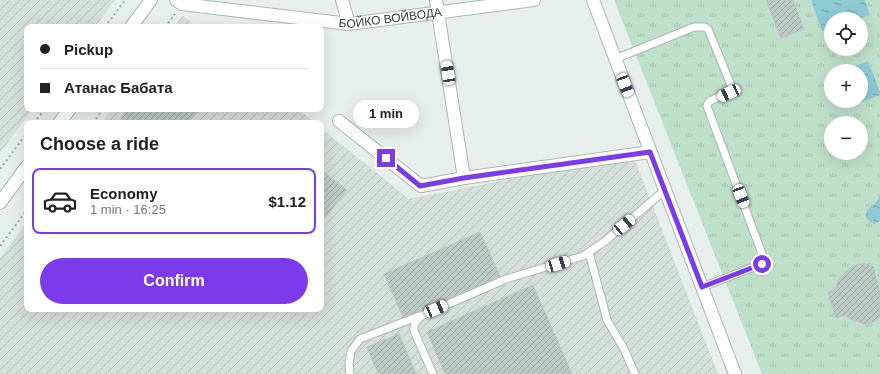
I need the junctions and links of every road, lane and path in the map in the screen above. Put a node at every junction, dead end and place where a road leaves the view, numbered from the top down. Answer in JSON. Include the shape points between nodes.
{"nodes":[{"id":1,"x":125,"y":0,"type":"edge"},
{"id":2,"x":151,"y":0,"type":"edge"},
{"id":3,"x":176,"y":0,"type":"edge"},
{"id":4,"x":342,"y":0,"type":"edge"},
{"id":5,"x":436,"y":0,"type":"edge"},
{"id":6,"x":534,"y":0,"type":"edge"},
{"id":7,"x":593,"y":0,"type":"edge"},
{"id":8,"x":438,"y":12,"type":"junction"},
{"id":9,"x":107,"y":24,"type":"edge"},
{"id":10,"x":133,"y":24,"type":"edge"},
{"id":11,"x":349,"y":24,"type":"junction"},
{"id":12,"x":615,"y":59,"type":"junction"},
{"id":13,"x":43,"y":112,"type":"edge"},
{"id":14,"x":68,"y":112,"type":"edge"},
{"id":15,"x":36,"y":120,"type":"edge"},
{"id":16,"x":61,"y":120,"type":"edge"},
{"id":17,"x":339,"y":121,"type":"dead end"},
{"id":18,"x":24,"y":137,"type":"edge"},
{"id":19,"x":650,"y":152,"type":"junction"},
{"id":20,"x":0,"y":169,"type":"edge"},
{"id":21,"x":24,"y":170,"type":"edge"},
{"id":22,"x":464,"y":178,"type":"junction"},
{"id":23,"x":665,"y":190,"type":"junction"},
{"id":24,"x":0,"y":203,"type":"edge"},
{"id":25,"x":24,"y":214,"type":"edge"},
{"id":26,"x":0,"y":246,"type":"edge"},
{"id":27,"x":589,"y":252,"type":"junction"},
{"id":28,"x":702,"y":287,"type":"junction"},
{"id":29,"x":423,"y":315,"type":"junction"},
{"id":30,"x":350,"y":374,"type":"edge"},
{"id":31,"x":433,"y":374,"type":"edge"},
{"id":32,"x":635,"y":374,"type":"edge"},
{"id":33,"x":735,"y":374,"type":"edge"}],
"edges":[{"from":1,"to":9,"type":"path"},
{"from":2,"to":10,"type":"street"},
{"from":3,"to":11,"type":"street","name":"БОЙКО ВОЙВОДА","via":[[182,4]]},
{"from":4,"to":11,"type":"street"},
{"from":5,"to":8,"type":"street"},
{"from":6,"to":8,"type":"street","name":"БОЙКО ВОЙВОДА"},
{"from":7,"to":12,"type":"street"},
{"from":8,"to":11,"type":"street","name":"БОЙКО ВОЙВОДА"},
{"from":8,"to":22,"type":"street"},
{"from":12,"to":19,"type":"street"},
{"from":12,"to":28,"type":"lane","via":[[694,27],[705,27],[731,86],[731,91],[710,101],[707,106],[764,259],[762,264]]},
{"from":13,"to":15,"type":"path"},
{"from":14,"to":16,"type":"street"},
{"from":17,"to":22,"type":"street","via":[[420,186]]},
{"from":18,"to":20,"type":"path"},
{"from":19,"to":22,"type":"street"},
{"from":19,"to":23,"type":"street"},
{"from":21,"to":24,"type":"street"},
{"from":23,"to":27,"type":"lane"},
{"from":23,"to":28,"type":"street"},
{"from":25,"to":26,"type":"path"},
{"from":27,"to":29,"type":"lane","via":[[506,279]]},
{"from":27,"to":32,"type":"lane","via":[[607,320],[624,347]]},
{"from":28,"to":33,"type":"street"},
{"from":29,"to":30,"type":"lane","via":[[360,339],[352,351]]},
{"from":29,"to":31,"type":"lane","via":[[415,321],[414,331]]}]}
